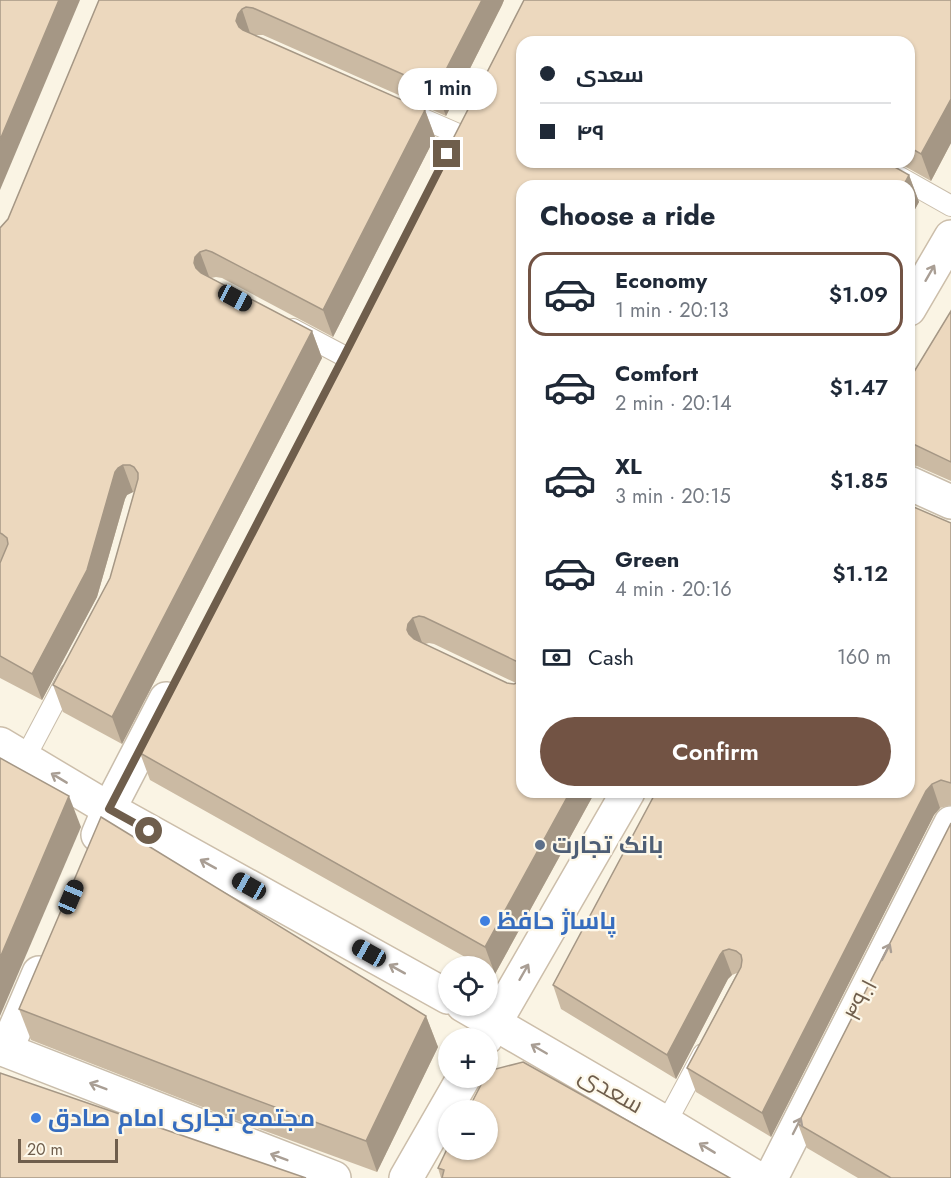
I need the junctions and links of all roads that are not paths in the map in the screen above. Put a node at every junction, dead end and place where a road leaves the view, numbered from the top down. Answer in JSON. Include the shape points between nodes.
{"nodes":[{"id":1,"x":384,"y":102,"type":"edge"},
{"id":2,"x":473,"y":104,"type":"edge"},
{"id":3,"x":452,"y":145,"type":"joint"},
{"id":4,"x":884,"y":168,"type":"edge"},
{"id":5,"x":905,"y":180,"type":"edge"},
{"id":6,"x":915,"y":186,"type":"edge"},
{"id":7,"x":951,"y":206,"type":"edge"},
{"id":8,"x":951,"y":237,"type":"edge"},
{"id":9,"x":915,"y":299,"type":"edge"},
{"id":10,"x":275,"y":320,"type":"edge"},
{"id":11,"x":344,"y":356,"type":"edge"},
{"id":12,"x":915,"y":486,"type":"edge"},
{"id":13,"x":951,"y":502,"type":"edge"},
{"id":14,"x":80,"y":653,"type":"edge"},
{"id":15,"x":180,"y":672,"type":"edge"},
{"id":16,"x":12,"y":751,"type":"edge"},
{"id":17,"x":625,"y":798,"type":"edge"},
{"id":18,"x":109,"y":809,"type":"junction"},
{"id":19,"x":951,"y":823,"type":"edge"},
{"id":20,"x":86,"y":864,"type":"edge"},
{"id":21,"x":48,"y":951,"type":"edge"},
{"id":22,"x":438,"y":991,"type":"edge"},
{"id":23,"x":475,"y":1016,"type":"edge"},
{"id":24,"x":488,"y":1028,"type":"edge"},
{"id":25,"x":491,"y":1028,"type":"edge"},
{"id":26,"x":498,"y":1034,"type":"edge"},
{"id":27,"x":713,"y":1034,"type":"edge"},
{"id":28,"x":3,"y":1049,"type":"edge"},
{"id":29,"x":458,"y":1088,"type":"edge"},
{"id":30,"x":666,"y":1123,"type":"junction"},
{"id":31,"x":334,"y":1178,"type":"edge"},
{"id":32,"x":406,"y":1178,"type":"edge"},
{"id":33,"x":757,"y":1178,"type":"edge"},
{"id":34,"x":771,"y":1178,"type":"edge"}],
"edges":[{"from":1,"to":3,"type":"lane"},
{"from":2,"to":3,"type":"main road"},
{"from":4,"to":5,"type":"lane"},
{"from":6,"to":7,"type":"lane"},
{"from":9,"to":8,"type":"main road","one_way":true},
{"from":10,"to":11,"type":"lane"},
{"from":12,"to":13,"type":"main road"},
{"from":14,"to":16,"type":"lane"},
{"from":15,"to":18,"type":"main road"},
{"from":18,"to":16,"type":"main road","one_way":true},
{"from":25,"to":17,"type":"main road","one_way":true},
{"from":18,"to":20,"type":"main road"},
{"from":22,"to":18,"type":"main road","one_way":true},
{"from":34,"to":19,"type":"main road","name":"۴۹.۱","one_way":true},
{"from":21,"to":28,"type":"main road"},
{"from":23,"to":24,"type":"main road","name":"سعدی"},
{"from":30,"to":26,"type":"main road","name":"سعدی","one_way":true},
{"from":27,"to":30,"type":"lane"},
{"from":31,"to":28,"type":"main road","one_way":true},
{"from":29,"to":32,"type":"main road"},
{"from":33,"to":30,"type":"main road","name":"سعدی","one_way":true}]}
